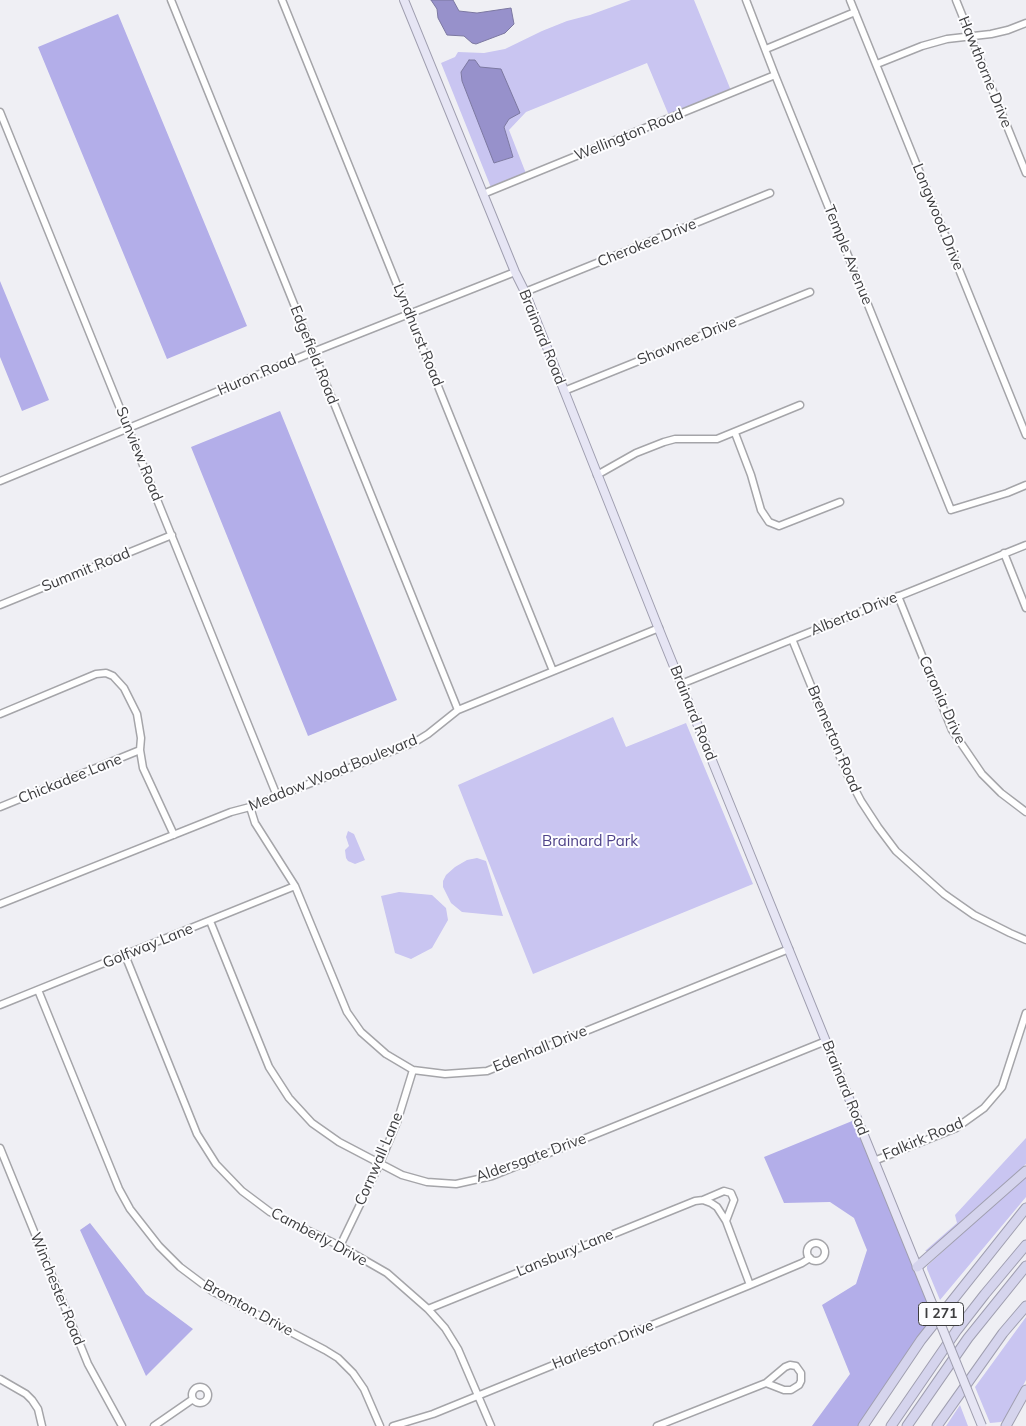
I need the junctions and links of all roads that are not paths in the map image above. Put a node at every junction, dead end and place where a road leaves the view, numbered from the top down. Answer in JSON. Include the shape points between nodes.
{"nodes":[{"id":1,"x":171,"y":0,"type":"edge"},
{"id":2,"x":282,"y":0,"type":"edge"},
{"id":3,"x":404,"y":0,"type":"edge"},
{"id":4,"x":746,"y":0,"type":"edge"},
{"id":5,"x":850,"y":0,"type":"edge"},
{"id":6,"x":956,"y":0,"type":"edge"},
{"id":7,"x":856,"y":12,"type":"junction"},
{"id":8,"x":1026,"y":23,"type":"edge"},
{"id":9,"x":970,"y":35,"type":"junction"},
{"id":10,"x":766,"y":50,"type":"junction"},
{"id":11,"x":876,"y":64,"type":"junction"},
{"id":12,"x":775,"y":75,"type":"junction"},
{"id":13,"x":0,"y":112,"type":"edge"},
{"id":14,"x":1026,"y":173,"type":"edge"},
{"id":15,"x":770,"y":193,"type":"dead end"},
{"id":16,"x":483,"y":194,"type":"junction"},
{"id":17,"x":514,"y":272,"type":"junction"},
{"id":18,"x":525,"y":292,"type":"junction"},
{"id":19,"x":810,"y":292,"type":"dead end"},
{"id":20,"x":409,"y":314,"type":"junction"},
{"id":21,"x":313,"y":352,"type":"junction"},
{"id":22,"x":564,"y":391,"type":"junction"},
{"id":23,"x":800,"y":405,"type":"dead end"},
{"id":24,"x":128,"y":429,"type":"junction"},
{"id":25,"x":735,"y":433,"type":"junction"},
{"id":26,"x":1026,"y":435,"type":"edge"},
{"id":27,"x":597,"y":475,"type":"junction"},
{"id":28,"x":0,"y":481,"type":"edge"},
{"id":29,"x":1026,"y":485,"type":"edge"},
{"id":30,"x":840,"y":502,"type":"dead end"},
{"id":31,"x":172,"y":535,"type":"junction"},
{"id":32,"x":1026,"y":545,"type":"edge"},
{"id":33,"x":1004,"y":553,"type":"junction"},
{"id":34,"x":898,"y":596,"type":"junction"},
{"id":35,"x":0,"y":605,"type":"edge"},
{"id":36,"x":1026,"y":608,"type":"edge"},
{"id":37,"x":659,"y":628,"type":"junction"},
{"id":38,"x":792,"y":639,"type":"junction"},
{"id":39,"x":553,"y":671,"type":"junction"},
{"id":40,"x":681,"y":684,"type":"junction"},
{"id":41,"x":458,"y":710,"type":"junction"},
{"id":42,"x":0,"y":714,"type":"edge"},
{"id":43,"x":140,"y":750,"type":"junction"},
{"id":44,"x":277,"y":796,"type":"junction"},
{"id":45,"x":250,"y":807,"type":"junction"},
{"id":46,"x":0,"y":808,"type":"edge"},
{"id":47,"x":1026,"y":812,"type":"edge"},
{"id":48,"x":174,"y":835,"type":"junction"},
{"id":49,"x":295,"y":886,"type":"junction"},
{"id":50,"x":0,"y":904,"type":"edge"},
{"id":51,"x":210,"y":921,"type":"junction"},
{"id":52,"x":1026,"y":940,"type":"edge"},
{"id":53,"x":789,"y":949,"type":"junction"},
{"id":54,"x":125,"y":955,"type":"junction"},
{"id":55,"x":38,"y":990,"type":"junction"},
{"id":56,"x":0,"y":1005,"type":"edge"},
{"id":57,"x":1026,"y":1013,"type":"edge"},
{"id":58,"x":826,"y":1041,"type":"junction"},
{"id":59,"x":413,"y":1070,"type":"junction"},
{"id":60,"x":0,"y":1148,"type":"edge"},
{"id":61,"x":874,"y":1161,"type":"junction"},
{"id":62,"x":380,"y":1163,"type":"junction"},
{"id":63,"x":1026,"y":1170,"type":"edge"},
{"id":64,"x":711,"y":1199,"type":"junction"},
{"id":65,"x":1026,"y":1208,"type":"edge"},
{"id":66,"x":726,"y":1221,"type":"junction"},
{"id":67,"x":1026,"y":1245,"type":"edge"},
{"id":68,"x":340,"y":1246,"type":"junction"},
{"id":69,"x":810,"y":1258,"type":"dead end"},
{"id":70,"x":1026,"y":1266,"type":"edge"},
{"id":71,"x":917,"y":1268,"type":"junction"},
{"id":72,"x":750,"y":1286,"type":"junction"},
{"id":73,"x":1026,"y":1306,"type":"edge"},
{"id":74,"x":428,"y":1309,"type":"junction"},
{"id":75,"x":0,"y":1378,"type":"edge"},
{"id":76,"x":766,"y":1382,"type":"junction"},
{"id":77,"x":1026,"y":1390,"type":"edge"},
{"id":78,"x":479,"y":1395,"type":"junction"},
{"id":79,"x":193,"y":1399,"type":"dead end"},
{"id":80,"x":1005,"y":1425,"type":"edge"},
{"id":81,"x":42,"y":1426,"type":"edge"},
{"id":82,"x":122,"y":1426,"type":"edge"},
{"id":83,"x":154,"y":1426,"type":"edge"},
{"id":84,"x":380,"y":1426,"type":"edge"},
{"id":85,"x":393,"y":1426,"type":"edge"},
{"id":86,"x":491,"y":1426,"type":"edge"},
{"id":87,"x":656,"y":1426,"type":"edge"},
{"id":88,"x":863,"y":1426,"type":"edge"},
{"id":89,"x":891,"y":1426,"type":"edge"},
{"id":90,"x":907,"y":1426,"type":"edge"},
{"id":91,"x":937,"y":1426,"type":"edge"},
{"id":92,"x":982,"y":1426,"type":"edge"}],
"edges":[{"from":1,"to":21,"type":"street","name":"Edgefield Road"},
{"from":2,"to":20,"type":"street","name":"Lyndhurst Road"},
{"from":3,"to":16,"type":"main road","name":"Brainard Road"},
{"from":4,"to":10,"type":"street","name":"Temple Avenue"},
{"from":5,"to":7,"type":"street","name":"Longwood Drive"},
{"from":6,"to":9,"type":"street","name":"Hawthorne Drive"},
{"from":7,"to":10,"type":"street"},
{"from":7,"to":11,"type":"street","name":"Longwood Drive"},
{"from":8,"to":9,"type":"street","via":[[991,34]]},
{"from":9,"to":11,"type":"street","via":[[922,46]]},
{"from":9,"to":14,"type":"street","name":"Hawthorne Drive"},
{"from":10,"to":12,"type":"street","name":"Temple Avenue"},
{"from":11,"to":26,"type":"street","name":"Longwood Drive"},
{"from":12,"to":16,"type":"street","name":"Wellington Road"},
{"from":12,"to":29,"type":"street","name":"Temple Avenue","via":[[952,510]]},
{"from":13,"to":24,"type":"street","name":"Sunview Road"},
{"from":15,"to":18,"type":"street","name":"Cherokee Drive"},
{"from":16,"to":17,"type":"main road","name":"Brainard Road"},
{"from":17,"to":18,"type":"main road","name":"Brainard Road"},
{"from":17,"to":20,"type":"street","name":"Huron Road"},
{"from":18,"to":22,"type":"main road","name":"Brainard Road"},
{"from":19,"to":22,"type":"street","name":"Shawnee Drive"},
{"from":20,"to":21,"type":"street","name":"Huron Road"},
{"from":20,"to":39,"type":"street","name":"Lyndhurst Road"},
{"from":21,"to":24,"type":"street","name":"Huron Road"},
{"from":21,"to":41,"type":"street","name":"Edgefield Road"},
{"from":22,"to":27,"type":"main road","name":"Brainard Road"},
{"from":23,"to":25,"type":"street"},
{"from":24,"to":28,"type":"street","name":"Huron Road"},
{"from":24,"to":31,"type":"street","name":"Sunview Road"},
{"from":25,"to":27,"type":"street","via":[[717,438],[664,442],[636,453]]},
{"from":25,"to":30,"type":"street","via":[[761,510],[769,522],[779,526]]},
{"from":27,"to":37,"type":"main road","name":"Brainard Road"},
{"from":31,"to":35,"type":"street","name":"Summit Road"},
{"from":31,"to":44,"type":"street","name":"Sunview Road"},
{"from":32,"to":33,"type":"street","name":"Alberta Drive"},
{"from":33,"to":34,"type":"street","name":"Alberta Drive"},
{"from":33,"to":36,"type":"street"},
{"from":34,"to":38,"type":"street","name":"Alberta Drive"},
{"from":34,"to":47,"type":"street","name":"Caronia Drive","via":[[952,730],[982,774],[1000,793]]},
{"from":37,"to":39,"type":"street","name":"Meadow Wood Boulevard"},
{"from":37,"to":40,"type":"main road","name":"Brainard Road"},
{"from":38,"to":40,"type":"street","name":"Alberta Drive"},
{"from":38,"to":52,"type":"street","name":"Bremerton Road","via":[[847,774],[861,801],[896,851],[944,894],[974,915]]},
{"from":39,"to":41,"type":"street","name":"Meadow Wood Boulevard"},
{"from":40,"to":53,"type":"main road","name":"Brainard Road"},
{"from":41,"to":44,"type":"street","name":"Meadow Wood Boulevard","via":[[415,742]]},
{"from":42,"to":43,"type":"street","via":[[96,674],[106,673],[119,680],[128,695],[139,721]]},
{"from":43,"to":46,"type":"street","name":"Chickadee Lane"},
{"from":43,"to":48,"type":"street","via":[[143,768]]},
{"from":44,"to":45,"type":"street","name":"Meadow Wood Boulevard"},
{"from":45,"to":48,"type":"street","name":"Meadow Wood Boulevard"},
{"from":45,"to":49,"type":"street","name":"Edenhall Drive","via":[[255,823]]},
{"from":48,"to":50,"type":"street","name":"Meadow Wood Boulevard"},
{"from":49,"to":51,"type":"street","name":"Golfway Lane"},
{"from":49,"to":59,"type":"street","name":"Edenhall Drive","via":[[347,1012],[361,1032],[386,1054]]},
{"from":51,"to":54,"type":"street","name":"Golfway Lane"},
{"from":51,"to":62,"type":"street","name":"Aldersgate Drive","via":[[269,1067],[289,1098],[312,1123],[339,1142]]},
{"from":53,"to":58,"type":"main road","name":"Brainard Road"},
{"from":53,"to":59,"type":"street","name":"Edenhall Drive","via":[[487,1071],[445,1074]]},
{"from":54,"to":55,"type":"street","name":"Golfway Lane"},
{"from":54,"to":68,"type":"street","name":"Camberly Drive","via":[[197,1134],[216,1164],[242,1191],[270,1212]]},
{"from":55,"to":56,"type":"street","name":"Golfway Lane"},
{"from":55,"to":84,"type":"street","name":"Bromton Drive","via":[[119,1190],[159,1246],[212,1291],[338,1358],[364,1388]]},
{"from":57,"to":61,"type":"street","name":"Falkirk Road","via":[[1002,1087],[984,1108],[956,1128]]},
{"from":58,"to":61,"type":"main road","name":"Brainard Road"},
{"from":58,"to":62,"type":"street","name":"Aldersgate Drive","via":[[492,1176],[456,1184],[427,1182],[402,1175]]},
{"from":59,"to":62,"type":"street","name":"Cornwall Lane"},
{"from":60,"to":82,"type":"street","name":"Winchester Road","via":[[88,1364]]},
{"from":61,"to":71,"type":"main road","name":"Brainard Road"},
{"from":62,"to":68,"type":"street","name":"Cornwall Lane"},
{"from":63,"to":71,"type":"highway"},
{"from":64,"to":66,"type":"street"},
{"from":64,"to":66,"type":"street","name":"Lansbury Lane","via":[[724,1191],[731,1193],[733,1204]]},
{"from":64,"to":74,"type":"street","name":"Lansbury Lane","via":[[695,1201]]},
{"from":65,"to":88,"type":"highway","number":"I 271","via":[[921,1340]]},
{"from":66,"to":72,"type":"street"},
{"from":67,"to":89,"type":"highway","via":[[957,1330]]},
{"from":68,"to":74,"type":"street","name":"Camberly Drive","via":[[387,1273]]},
{"from":69,"to":72,"type":"street","name":"Harleston Drive"},
{"from":70,"to":90,"type":"highway","via":[[968,1338]]},
{"from":71,"to":92,"type":"main road","name":"Brainard Road","bridge":true},
{"from":72,"to":78,"type":"street","name":"Harleston Drive"},
{"from":73,"to":91,"type":"highway"},
{"from":74,"to":78,"type":"street","name":"Camberly Drive","via":[[458,1349]]},
{"from":75,"to":81,"type":"street","via":[[32,1400]]},
{"from":76,"to":76,"type":"street","via":[[790,1365],[796,1366],[801,1373],[799,1385],[791,1390]]},
{"from":76,"to":87,"type":"street"},
{"from":77,"to":80,"type":"highway"},
{"from":78,"to":85,"type":"street","name":"Harleston Drive"},
{"from":78,"to":86,"type":"street","name":"Camberly Drive"},
{"from":79,"to":83,"type":"street"}]}
